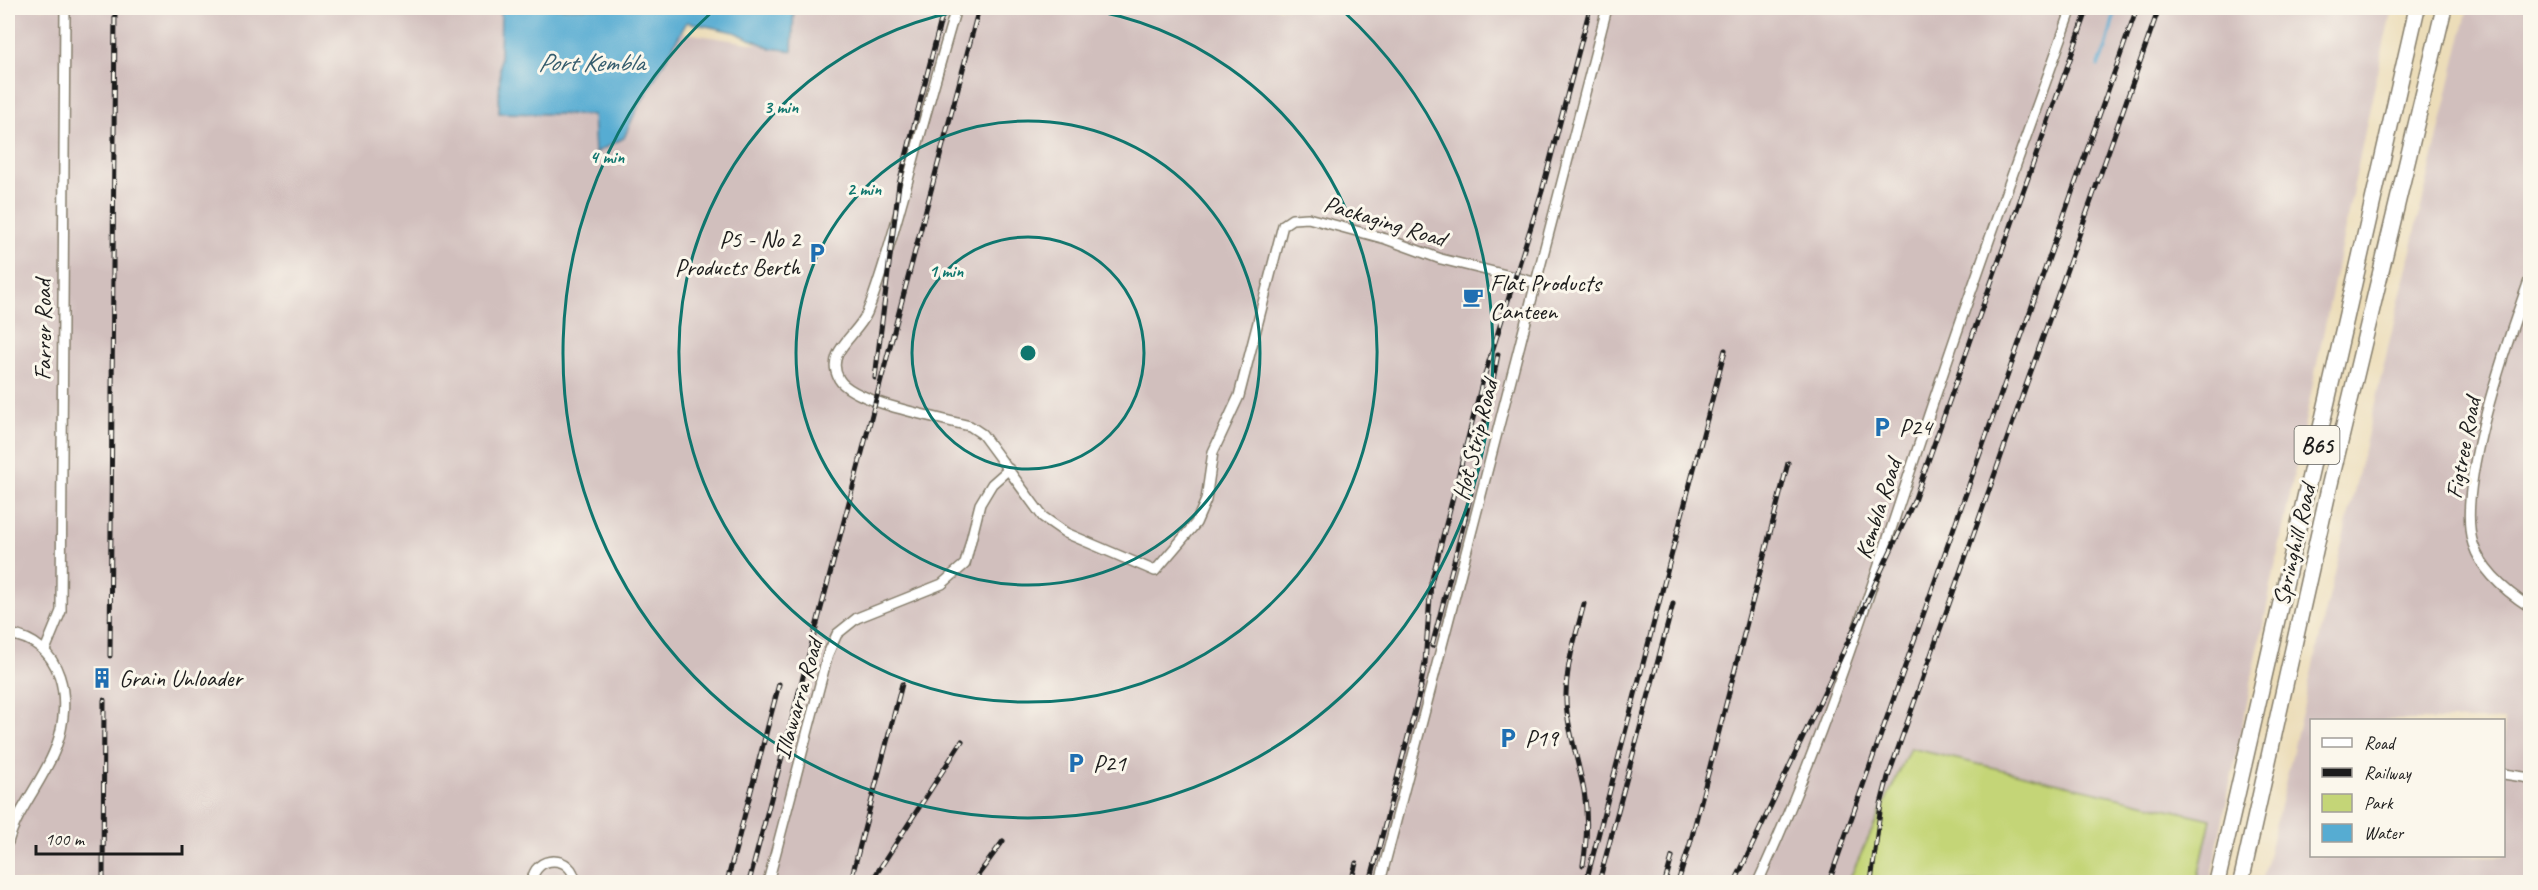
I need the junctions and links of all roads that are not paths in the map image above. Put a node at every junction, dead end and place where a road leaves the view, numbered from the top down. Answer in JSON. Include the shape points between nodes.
{"nodes":[{"id":1,"x":65,"y":8,"type":"edge"},
{"id":2,"x":956,"y":8,"type":"edge"},
{"id":3,"x":1607,"y":8,"type":"edge"},
{"id":4,"x":2072,"y":8,"type":"edge"},
{"id":5,"x":2417,"y":8,"type":"edge"},
{"id":6,"x":2444,"y":8,"type":"edge"},
{"id":7,"x":2530,"y":278,"type":"edge"},
{"id":8,"x":1534,"y":282,"type":"junction"},
{"id":9,"x":1010,"y":469,"type":"junction"},
{"id":10,"x":2530,"y":608,"type":"edge"},
{"id":11,"x":8,"y":634,"type":"edge"},
{"id":12,"x":45,"y":650,"type":"junction"},
{"id":13,"x":2505,"y":774,"type":"edge"},
{"id":14,"x":2530,"y":778,"type":"edge"},
{"id":15,"x":8,"y":842,"type":"edge"},
{"id":16,"x":532,"y":882,"type":"edge"},
{"id":17,"x":575,"y":882,"type":"edge"},
{"id":18,"x":768,"y":882,"type":"edge"},
{"id":19,"x":1380,"y":882,"type":"edge"},
{"id":20,"x":1758,"y":882,"type":"edge"},
{"id":21,"x":2217,"y":882,"type":"edge"},
{"id":22,"x":2241,"y":882,"type":"edge"}],
"edges":[{"from":1,"to":12,"type":"street","name":"Farrer Road","via":[[60,611]]},
{"from":2,"to":9,"type":"street","via":[[867,312],[855,334],[838,352],[835,365],[841,381],[852,392],[970,426],[982,434]]},
{"from":3,"to":8,"type":"street","name":"Hot Strip Road"},
{"from":4,"to":20,"type":"street","name":"Kembla Road","via":[[1937,390],[1855,639],[1796,799]]},
{"from":5,"to":21,"type":"main road","name":"Springhill Road","number":"B65"},
{"from":6,"to":22,"type":"main road","name":"Springhill Road","number":"B65","via":[[2329,488]]},
{"from":7,"to":10,"type":"street","name":"Figtree Road","via":[[2493,393],[2469,508],[2473,545],[2483,565],[2511,595]]},
{"from":8,"to":9,"type":"street","name":"Packaging Road","via":[[1441,259],[1308,218],[1292,219],[1283,225],[1239,396],[1213,452],[1202,513],[1155,571],[1066,533],[1043,517]]},
{"from":8,"to":19,"type":"street","name":"Hot Strip Road"},
{"from":9,"to":18,"type":"street","name":"Illawarra Road","via":[[993,484],[980,504],[965,564],[942,584],[857,618],[837,634],[828,654]]},
{"from":11,"to":12,"type":"street","via":[[25,637]]},
{"from":12,"to":15,"type":"street","via":[[57,667],[63,693],[63,722],[56,748]]},
{"from":13,"to":14,"type":"street"},
{"from":16,"to":17,"type":"street","via":[[540,865],[554,860],[570,868]]}]}
